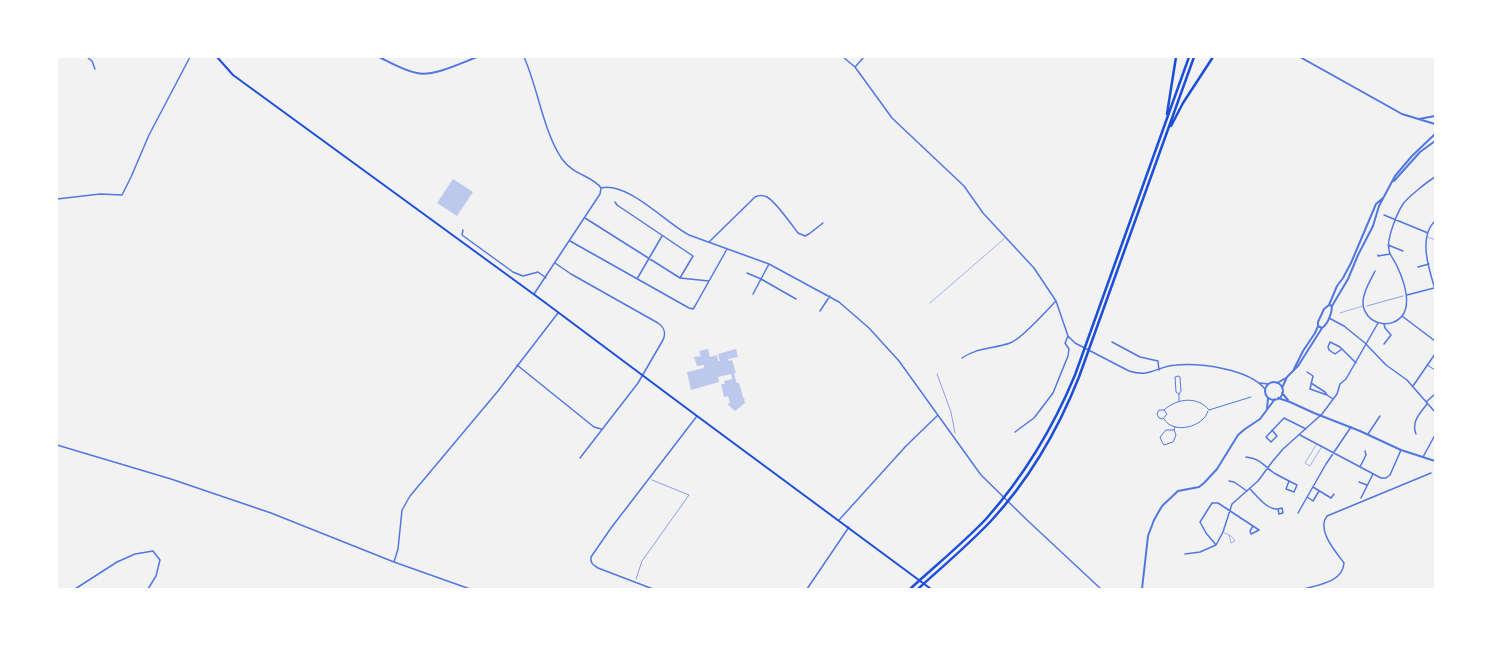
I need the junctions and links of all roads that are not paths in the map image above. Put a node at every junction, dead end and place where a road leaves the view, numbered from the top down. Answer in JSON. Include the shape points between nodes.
{"nodes":[{"id":1,"x":87,"y":57,"type":"edge"},
{"id":2,"x":189,"y":57,"type":"edge"},
{"id":3,"x":217,"y":57,"type":"edge"},
{"id":4,"x":379,"y":57,"type":"edge"},
{"id":5,"x":477,"y":57,"type":"edge"},
{"id":6,"x":524,"y":57,"type":"edge"},
{"id":7,"x":843,"y":57,"type":"edge"},
{"id":8,"x":864,"y":57,"type":"edge"},
{"id":9,"x":1176,"y":57,"type":"edge"},
{"id":10,"x":1189,"y":57,"type":"edge"},
{"id":11,"x":1194,"y":57,"type":"edge"},
{"id":12,"x":1213,"y":57,"type":"edge"},
{"id":13,"x":1300,"y":57,"type":"edge"},
{"id":14,"x":855,"y":67,"type":"junction"},
{"id":15,"x":95,"y":69,"type":"dead end"},
{"id":16,"x":1435,"y":116,"type":"edge"},
{"id":17,"x":1416,"y":119,"type":"junction"},
{"id":18,"x":1166,"y":121,"type":"junction"},
{"id":19,"x":1435,"y":124,"type":"edge"},
{"id":20,"x":1168,"y":130,"type":"junction"},
{"id":21,"x":1435,"y":134,"type":"edge"},
{"id":22,"x":1435,"y":141,"type":"edge"},
{"id":23,"x":1435,"y":177,"type":"edge"},
{"id":24,"x":1393,"y":182,"type":"junction"},
{"id":25,"x":601,"y":188,"type":"junction"},
{"id":26,"x":1385,"y":196,"type":"junction"},
{"id":27,"x":57,"y":199,"type":"edge"},
{"id":28,"x":614,"y":202,"type":"dead end"},
{"id":29,"x":1384,"y":215,"type":"dead end"},
{"id":30,"x":585,"y":218,"type":"junction"},
{"id":31,"x":1396,"y":220,"type":"junction"},
{"id":32,"x":1435,"y":221,"type":"edge"},
{"id":33,"x":823,"y":223,"type":"dead end"},
{"id":34,"x":463,"y":230,"type":"dead end"},
{"id":35,"x":1428,"y":233,"type":"junction"},
{"id":36,"x":662,"y":236,"type":"junction"},
{"id":37,"x":1426,"y":236,"type":"junction"},
{"id":38,"x":1006,"y":238,"type":"junction"},
{"id":39,"x":1435,"y":240,"type":"edge"},
{"id":40,"x":570,"y":241,"type":"junction"},
{"id":41,"x":709,"y":242,"type":"junction"},
{"id":42,"x":1388,"y":244,"type":"junction"},
{"id":43,"x":728,"y":249,"type":"junction"},
{"id":44,"x":1403,"y":251,"type":"dead end"},
{"id":45,"x":1390,"y":254,"type":"junction"},
{"id":46,"x":1378,"y":255,"type":"dead end"},
{"id":47,"x":649,"y":258,"type":"junction"},
{"id":48,"x":555,"y":264,"type":"junction"},
{"id":49,"x":769,"y":264,"type":"junction"},
{"id":50,"x":1429,"y":264,"type":"junction"},
{"id":51,"x":1418,"y":267,"type":"dead end"},
{"id":52,"x":1375,"y":271,"type":"dead end"},
{"id":53,"x":747,"y":273,"type":"dead end"},
{"id":54,"x":546,"y":278,"type":"junction"},
{"id":55,"x":680,"y":278,"type":"junction"},
{"id":56,"x":637,"y":279,"type":"junction"},
{"id":57,"x":761,"y":279,"type":"junction"},
{"id":58,"x":709,"y":281,"type":"junction"},
{"id":59,"x":1435,"y":288,"type":"edge"},
{"id":60,"x":534,"y":294,"type":"junction"},
{"id":61,"x":753,"y":294,"type":"dead end"},
{"id":62,"x":1406,"y":295,"type":"junction"},
{"id":63,"x":830,"y":296,"type":"junction"},
{"id":64,"x":796,"y":299,"type":"dead end"},
{"id":65,"x":1056,"y":301,"type":"junction"},
{"id":66,"x":930,"y":303,"type":"dead end"},
{"id":67,"x":1330,"y":306,"type":"junction"},
{"id":68,"x":1363,"y":306,"type":"junction"},
{"id":69,"x":820,"y":312,"type":"dead end"},
{"id":70,"x":559,"y":313,"type":"junction"},
{"id":71,"x":1340,"y":313,"type":"dead end"},
{"id":72,"x":1402,"y":316,"type":"junction"},
{"id":73,"x":1329,"y":318,"type":"junction"},
{"id":74,"x":1378,"y":323,"type":"junction"},
{"id":75,"x":1384,"y":324,"type":"junction"},
{"id":76,"x":1318,"y":326,"type":"junction"},
{"id":77,"x":1322,"y":328,"type":"junction"},
{"id":78,"x":1068,"y":336,"type":"junction"},
{"id":79,"x":1435,"y":341,"type":"edge"},
{"id":80,"x":1112,"y":342,"type":"dead end"},
{"id":81,"x":1384,"y":344,"type":"dead end"},
{"id":82,"x":1367,"y":345,"type":"junction"},
{"id":83,"x":1342,"y":349,"type":"junction"},
{"id":84,"x":1435,"y":354,"type":"edge"},
{"id":85,"x":962,"y":358,"type":"dead end"},
{"id":86,"x":1356,"y":362,"type":"junction"},
{"id":87,"x":517,"y":365,"type":"junction"},
{"id":88,"x":1428,"y":365,"type":"junction"},
{"id":89,"x":1159,"y":370,"type":"junction"},
{"id":90,"x":1294,"y":370,"type":"junction"},
{"id":91,"x":1435,"y":370,"type":"edge"},
{"id":92,"x":1307,"y":372,"type":"dead end"},
{"id":93,"x":643,"y":376,"type":"junction"},
{"id":94,"x":1287,"y":377,"type":"junction"},
{"id":95,"x":1260,"y":383,"type":"junction"},
{"id":96,"x":1276,"y":383,"type":"junction"},
{"id":97,"x":1311,"y":383,"type":"junction"},
{"id":98,"x":1268,"y":384,"type":"junction"},
{"id":99,"x":1412,"y":386,"type":"junction"},
{"id":100,"x":1282,"y":388,"type":"junction"},
{"id":101,"x":1265,"y":389,"type":"junction"},
{"id":102,"x":1282,"y":393,"type":"junction"},
{"id":103,"x":1178,"y":394,"type":"junction"},
{"id":104,"x":1435,"y":394,"type":"edge"},
{"id":105,"x":1327,"y":395,"type":"junction"},
{"id":106,"x":1251,"y":397,"type":"dead end"},
{"id":107,"x":1268,"y":398,"type":"junction"},
{"id":108,"x":1278,"y":398,"type":"junction"},
{"id":109,"x":1334,"y":399,"type":"junction"},
{"id":110,"x":1275,"y":400,"type":"junction"},
{"id":111,"x":1179,"y":401,"type":"junction"},
{"id":112,"x":1290,"y":402,"type":"junction"},
{"id":113,"x":1427,"y":403,"type":"junction"},
{"id":114,"x":1164,"y":410,"type":"junction"},
{"id":115,"x":1208,"y":410,"type":"junction"},
{"id":116,"x":1267,"y":411,"type":"junction"},
{"id":117,"x":1435,"y":412,"type":"edge"},
{"id":118,"x":938,"y":415,"type":"junction"},
{"id":119,"x":697,"y":416,"type":"junction"},
{"id":120,"x":1321,"y":416,"type":"junction"},
{"id":121,"x":1380,"y":416,"type":"dead end"},
{"id":122,"x":1163,"y":419,"type":"junction"},
{"id":123,"x":1176,"y":427,"type":"junction"},
{"id":124,"x":1351,"y":427,"type":"junction"},
{"id":125,"x":602,"y":429,"type":"junction"},
{"id":126,"x":1306,"y":429,"type":"junction"},
{"id":127,"x":1174,"y":430,"type":"junction"},
{"id":128,"x":1272,"y":430,"type":"junction"},
{"id":129,"x":1015,"y":432,"type":"dead end"},
{"id":130,"x":1368,"y":434,"type":"junction"},
{"id":131,"x":1416,"y":434,"type":"dead end"},
{"id":132,"x":1300,"y":435,"type":"junction"},
{"id":133,"x":1435,"y":435,"type":"edge"},
{"id":134,"x":1434,"y":440,"type":"edge"},
{"id":135,"x":1317,"y":444,"type":"junction"},
{"id":136,"x":57,"y":445,"type":"edge"},
{"id":137,"x":1322,"y":447,"type":"junction"},
{"id":138,"x":1401,"y":450,"type":"junction"},
{"id":139,"x":1365,"y":451,"type":"dead end"},
{"id":140,"x":1334,"y":453,"type":"junction"},
{"id":141,"x":1246,"y":457,"type":"dead end"},
{"id":142,"x":1423,"y":457,"type":"junction"},
{"id":143,"x":580,"y":458,"type":"dead end"},
{"id":144,"x":1435,"y":461,"type":"edge"},
{"id":145,"x":1360,"y":467,"type":"junction"},
{"id":146,"x":1267,"y":468,"type":"junction"},
{"id":147,"x":1431,"y":473,"type":"dead end"},
{"id":148,"x":1373,"y":474,"type":"junction"},
{"id":149,"x":1229,"y":481,"type":"dead end"},
{"id":150,"x":1289,"y":481,"type":"junction"},
{"id":151,"x":1360,"y":482,"type":"dead end"},
{"id":152,"x":1367,"y":486,"type":"junction"},
{"id":153,"x":1313,"y":487,"type":"junction"},
{"id":154,"x":1250,"y":488,"type":"junction"},
{"id":155,"x":1247,"y":491,"type":"junction"},
{"id":156,"x":1319,"y":491,"type":"junction"},
{"id":157,"x":1334,"y":494,"type":"dead end"},
{"id":158,"x":1307,"y":497,"type":"junction"},
{"id":159,"x":1360,"y":498,"type":"dead end"},
{"id":160,"x":1278,"y":509,"type":"dead end"},
{"id":161,"x":1229,"y":510,"type":"junction"},
{"id":162,"x":1298,"y":514,"type":"dead end"},
{"id":163,"x":839,"y":520,"type":"junction"},
{"id":164,"x":1253,"y":526,"type":"dead end"},
{"id":165,"x":849,"y":527,"type":"junction"},
{"id":166,"x":1223,"y":532,"type":"junction"},
{"id":167,"x":1229,"y":535,"type":"dead end"},
{"id":168,"x":1216,"y":545,"type":"junction"},
{"id":169,"x":1185,"y":554,"type":"dead end"},
{"id":170,"x":394,"y":562,"type":"junction"},
{"id":171,"x":76,"y":589,"type":"edge"},
{"id":172,"x":148,"y":589,"type":"edge"},
{"id":173,"x":470,"y":589,"type":"edge"},
{"id":174,"x":653,"y":589,"type":"edge"},
{"id":175,"x":807,"y":589,"type":"edge"},
{"id":176,"x":910,"y":589,"type":"edge"},
{"id":177,"x":918,"y":589,"type":"edge"},
{"id":178,"x":931,"y":589,"type":"edge"},
{"id":179,"x":1101,"y":589,"type":"edge"},
{"id":180,"x":1142,"y":589,"type":"edge"},
{"id":181,"x":1304,"y":589,"type":"edge"}],
"edges":[{"from":1,"to":15,"type":"street"},
{"from":2,"to":27,"type":"street","via":[[122,195],[100,194]]},
{"from":3,"to":60,"type":"main road","via":[[233,75]]},
{"from":4,"to":5,"type":"street","via":[[411,72],[424,74]]},
{"from":6,"to":25,"type":"street","via":[[553,142],[561,158],[570,168]]},
{"from":7,"to":14,"type":"street"},
{"from":8,"to":14,"type":"street"},
{"from":9,"to":18,"type":"highway"},
{"from":10,"to":18,"type":"highway"},
{"from":11,"to":20,"type":"highway"},
{"from":12,"to":20,"type":"highway"},
{"from":13,"to":17,"type":"street","via":[[1392,109]]},
{"from":14,"to":38,"type":"street","via":[[892,118],[964,186],[983,213]]},
{"from":16,"to":17,"type":"street"},
{"from":17,"to":19,"type":"street"},
{"from":18,"to":176,"type":"highway","via":[[1066,396],[1041,445],[999,504],[962,543]]},
{"from":20,"to":177,"type":"highway","via":[[1071,398],[1046,447],[1003,507],[968,544]]},
{"from":21,"to":24,"type":"street","via":[[1409,160]]},
{"from":22,"to":24,"type":"street","via":[[1420,152]]},
{"from":23,"to":31,"type":"street","via":[[1403,204]]},
{"from":24,"to":26,"type":"street"},
{"from":25,"to":30,"type":"street"},
{"from":25,"to":41,"type":"street","via":[[612,187],[631,195],[678,230]]},
{"from":26,"to":67,"type":"street","via":[[1348,279]]},
{"from":26,"to":67,"type":"street","via":[[1376,204]]},
{"from":28,"to":36,"type":"street"},
{"from":29,"to":31,"type":"street"},
{"from":30,"to":40,"type":"street"},
{"from":30,"to":47,"type":"street"},
{"from":31,"to":35,"type":"street"},
{"from":31,"to":42,"type":"street"},
{"from":32,"to":35,"type":"street"},
{"from":33,"to":41,"type":"street","via":[[805,236],[798,233],[770,199],[762,195],[755,197]]},
{"from":34,"to":54,"type":"street","via":[[462,235],[513,272],[523,276],[538,272]]},
{"from":35,"to":37,"type":"street"},
{"from":36,"to":47,"type":"street"},
{"from":36,"to":55,"type":"street","via":[[693,256]]},
{"from":37,"to":39,"type":"lane"},
{"from":37,"to":50,"type":"street","via":[[1425,248]]},
{"from":38,"to":65,"type":"street","via":[[1034,268]]},
{"from":38,"to":66,"type":"lane"},
{"from":40,"to":48,"type":"street"},
{"from":40,"to":56,"type":"street"},
{"from":41,"to":43,"type":"street"},
{"from":42,"to":44,"type":"street"},
{"from":42,"to":45,"type":"street"},
{"from":43,"to":49,"type":"street"},
{"from":43,"to":58,"type":"street"},
{"from":45,"to":46,"type":"street"},
{"from":45,"to":62,"type":"street","via":[[1399,271]]},
{"from":47,"to":55,"type":"street"},
{"from":47,"to":56,"type":"street"},
{"from":48,"to":54,"type":"street"},
{"from":48,"to":93,"type":"street","via":[[663,328],[665,337]]},
{"from":49,"to":57,"type":"street"},
{"from":49,"to":63,"type":"street"},
{"from":50,"to":51,"type":"street"},
{"from":50,"to":59,"type":"street"},
{"from":52,"to":68,"type":"street","via":[[1364,294]]},
{"from":53,"to":57,"type":"street"},
{"from":54,"to":60,"type":"street"},
{"from":55,"to":58,"type":"street"},
{"from":56,"to":58,"type":"street","via":[[685,307],[693,308]]},
{"from":57,"to":61,"type":"street"},
{"from":57,"to":64,"type":"street"},
{"from":59,"to":62,"type":"street"},
{"from":60,"to":70,"type":"main road"},
{"from":62,"to":72,"type":"street","via":[[1406,309]]},
{"from":63,"to":69,"type":"street"},
{"from":63,"to":118,"type":"street","via":[[879,338]]},
{"from":65,"to":78,"type":"street"},
{"from":65,"to":85,"type":"street","via":[[1010,343],[971,351]]},
{"from":67,"to":73,"type":"street","via":[[1332,311]]},
{"from":67,"to":76,"type":"street","via":[[1324,308]]},
{"from":68,"to":71,"type":"lane"},
{"from":68,"to":74,"type":"street","via":[[1368,316]]},
{"from":70,"to":87,"type":"street"},
{"from":70,"to":93,"type":"main road"},
{"from":72,"to":75,"type":"street"},
{"from":72,"to":79,"type":"street"},
{"from":73,"to":77,"type":"street"},
{"from":73,"to":82,"type":"street","via":[[1344,326]]},
{"from":74,"to":75,"type":"street"},
{"from":74,"to":82,"type":"street"},
{"from":75,"to":81,"type":"street","via":[[1391,335]]},
{"from":76,"to":77,"type":"street"},
{"from":76,"to":90,"type":"street"},
{"from":77,"to":90,"type":"street"},
{"from":78,"to":89,"type":"street","via":[[1075,343],[1129,371],[1144,374]]},
{"from":78,"to":129,"type":"street","via":[[1065,343],[1069,349],[1068,356],[1053,393],[1034,418]]},
{"from":80,"to":89,"type":"street","via":[[1140,357],[1158,361]]},
{"from":82,"to":86,"type":"street"},
{"from":82,"to":99,"type":"street"},
{"from":83,"to":83,"type":"street","via":[[1330,342],[1328,347],[1335,354]]},
{"from":83,"to":86,"type":"street"},
{"from":84,"to":88,"type":"street"},
{"from":86,"to":109,"type":"street","via":[[1340,384]]},
{"from":87,"to":125,"type":"street","via":[[594,427]]},
{"from":87,"to":170,"type":"street","via":[[410,496],[402,510]]},
{"from":88,"to":91,"type":"street"},
{"from":88,"to":99,"type":"street"},
{"from":89,"to":95,"type":"street","via":[[1176,365],[1219,368]]},
{"from":90,"to":94,"type":"street"},
{"from":92,"to":97,"type":"street","via":[[1313,376]]},
{"from":93,"to":119,"type":"main road"},
{"from":93,"to":125,"type":"street"},
{"from":94,"to":96,"type":"street"},
{"from":94,"to":100,"type":"street"},
{"from":95,"to":98,"type":"street"},
{"from":95,"to":101,"type":"street"},
{"from":96,"to":98,"type":"street"},
{"from":96,"to":100,"type":"street"},
{"from":97,"to":105,"type":"street"},
{"from":97,"to":105,"type":"street","via":[[1310,390]]},
{"from":98,"to":101,"type":"street"},
{"from":99,"to":113,"type":"street"},
{"from":100,"to":102,"type":"street"},
{"from":101,"to":107,"type":"street"},
{"from":102,"to":108,"type":"street"},
{"from":102,"to":112,"type":"street"},
{"from":103,"to":103,"type":"street","via":[[1182,390],[1178,376],[1174,378]]},
{"from":103,"to":111,"type":"street"},
{"from":104,"to":113,"type":"street"},
{"from":105,"to":109,"type":"street"},
{"from":106,"to":115,"type":"street"},
{"from":107,"to":110,"type":"street"},
{"from":107,"to":116,"type":"street"},
{"from":108,"to":110,"type":"street"},
{"from":108,"to":112,"type":"street"},
{"from":109,"to":120,"type":"street"},
{"from":110,"to":116,"type":"street"},
{"from":111,"to":114,"type":"street"},
{"from":111,"to":115,"type":"street","via":[[1196,401],[1205,405]]},
{"from":112,"to":120,"type":"street"},
{"from":113,"to":117,"type":"street"},
{"from":113,"to":131,"type":"street","via":[[1416,420]]},
{"from":114,"to":122,"type":"street","via":[[1166,414]]},
{"from":114,"to":122,"type":"street","via":[[1159,410],[1157,414]]},
{"from":115,"to":123,"type":"street","via":[[1199,423],[1188,427]]},
{"from":116,"to":180,"type":"street","via":[[1238,436],[1217,469],[1204,483],[1178,491],[1162,506],[1148,536]]},
{"from":118,"to":163,"type":"street"},
{"from":118,"to":179,"type":"street","via":[[980,475]]},
{"from":119,"to":163,"type":"main road"},
{"from":119,"to":174,"type":"street","via":[[591,557],[592,565]]},
{"from":120,"to":124,"type":"street"},
{"from":120,"to":126,"type":"street"},
{"from":121,"to":130,"type":"street"},
{"from":122,"to":123,"type":"street"},
{"from":123,"to":127,"type":"street"},
{"from":124,"to":130,"type":"street"},
{"from":124,"to":140,"type":"street"},
{"from":125,"to":143,"type":"street"},
{"from":126,"to":128,"type":"street","via":[[1284,418]]},
{"from":126,"to":132,"type":"street"},
{"from":127,"to":127,"type":"street","via":[[1166,430],[1160,437],[1164,445],[1173,442],[1176,435]]},
{"from":128,"to":128,"type":"street","via":[[1266,437],[1271,442],[1277,436]]},
{"from":130,"to":138,"type":"street"},
{"from":132,"to":135,"type":"street"},
{"from":132,"to":146,"type":"street","via":[[1283,449]]},
{"from":133,"to":134,"type":"street"},
{"from":134,"to":142,"type":"street"},
{"from":135,"to":137,"type":"street"},
{"from":135,"to":137,"type":"lane","via":[[1305,463],[1310,466]]},
{"from":136,"to":170,"type":"street","via":[[171,479],[271,513]]},
{"from":137,"to":140,"type":"street"},
{"from":138,"to":142,"type":"street"},
{"from":138,"to":148,"type":"street","via":[[1390,475],[1381,478]]},
{"from":139,"to":145,"type":"street","via":[[1366,455]]},
{"from":140,"to":145,"type":"street"},
{"from":140,"to":153,"type":"street"},
{"from":141,"to":146,"type":"street","via":[[1256,458]]},
{"from":142,"to":144,"type":"street"},
{"from":145,"to":148,"type":"street"},
{"from":146,"to":150,"type":"street"},
{"from":146,"to":154,"type":"street"},
{"from":147,"to":181,"type":"street","via":[[1327,516],[1323,526],[1327,538],[1344,563],[1344,568],[1329,582]]},
{"from":148,"to":152,"type":"street"},
{"from":149,"to":155,"type":"street"},
{"from":150,"to":150,"type":"street","via":[[1286,489],[1294,492],[1297,485]]},
{"from":151,"to":152,"type":"street"},
{"from":152,"to":159,"type":"street"},
{"from":153,"to":156,"type":"street"},
{"from":153,"to":158,"type":"street"},
{"from":154,"to":155,"type":"street"},
{"from":154,"to":160,"type":"street","via":[[1264,504]]},
{"from":155,"to":161,"type":"street"},
{"from":156,"to":157,"type":"street","via":[[1331,498]]},
{"from":156,"to":158,"type":"street","via":[[1313,501]]},
{"from":158,"to":162,"type":"street"},
{"from":161,"to":164,"type":"street"},
{"from":161,"to":166,"type":"street"},
{"from":161,"to":168,"type":"street","via":[[1218,503],[1212,503],[1200,522]]},
{"from":163,"to":165,"type":"main road"},
{"from":165,"to":175,"type":"street"},
{"from":165,"to":178,"type":"main road"},
{"from":166,"to":167,"type":"lane"},
{"from":166,"to":168,"type":"street"},
{"from":168,"to":169,"type":"street","via":[[1200,552]]},
{"from":170,"to":173,"type":"street"},
{"from":171,"to":172,"type":"street","via":[[117,562],[135,554],[153,551],[160,560],[156,576]]}]}
